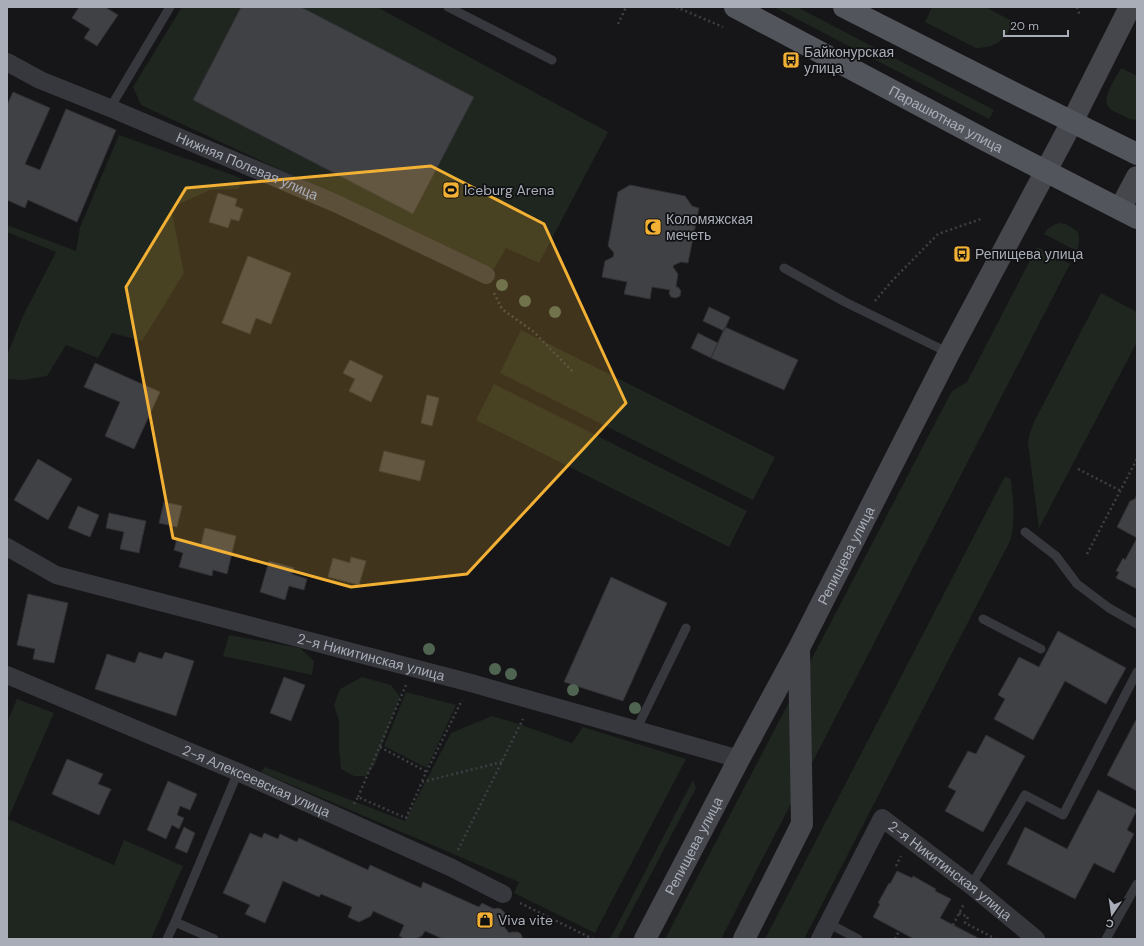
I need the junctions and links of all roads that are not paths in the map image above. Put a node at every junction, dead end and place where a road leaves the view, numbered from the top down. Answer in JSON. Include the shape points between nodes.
{"nodes":[{"id":1,"x":170,"y":7,"type":"edge"},
{"id":2,"x":448,"y":7,"type":"edge"},
{"id":3,"x":736,"y":7,"type":"edge"},
{"id":4,"x":844,"y":7,"type":"edge"},
{"id":5,"x":1130,"y":7,"type":"edge"},
{"id":6,"x":552,"y":60,"type":"dead end"},
{"id":7,"x":7,"y":62,"type":"edge"},
{"id":8,"x":110,"y":108,"type":"junction"},
{"id":9,"x":1072,"y":122,"type":"junction"},
{"id":10,"x":1137,"y":154,"type":"edge"},
{"id":11,"x":1046,"y":171,"type":"junction"},
{"id":12,"x":1137,"y":177,"type":"edge"},
{"id":13,"x":1129,"y":214,"type":"edge"},
{"id":14,"x":784,"y":268,"type":"dead end"},
{"id":15,"x":486,"y":275,"type":"road end"},
{"id":16,"x":949,"y":354,"type":"junction"},
{"id":17,"x":1025,"y":532,"type":"dead end"},
{"id":18,"x":7,"y":547,"type":"edge"},
{"id":19,"x":983,"y":619,"type":"dead end"},
{"id":20,"x":1137,"y":624,"type":"edge"},
{"id":21,"x":686,"y":628,"type":"dead end"},
{"id":22,"x":799,"y":648,"type":"junction"},
{"id":23,"x":1041,"y":649,"type":"dead end"},
{"id":24,"x":1137,"y":672,"type":"edge"},
{"id":25,"x":7,"y":675,"type":"edge"},
{"id":26,"x":636,"y":730,"type":"junction"},
{"id":27,"x":738,"y":759,"type":"junction"},
{"id":28,"x":238,"y":772,"type":"junction"},
{"id":29,"x":1137,"y":884,"type":"edge"},
{"id":30,"x":971,"y":886,"type":"junction"},
{"id":31,"x":503,"y":894,"type":"road end"},
{"id":32,"x":175,"y":922,"type":"junction"},
{"id":33,"x":828,"y":923,"type":"junction"},
{"id":34,"x":167,"y":939,"type":"edge"},
{"id":35,"x":214,"y":939,"type":"edge"},
{"id":36,"x":645,"y":939,"type":"edge"},
{"id":37,"x":744,"y":939,"type":"edge"},
{"id":38,"x":820,"y":939,"type":"edge"},
{"id":39,"x":858,"y":939,"type":"edge"},
{"id":40,"x":1036,"y":939,"type":"edge"},
{"id":41,"x":1106,"y":939,"type":"edge"}],
"edges":[{"from":1,"to":8,"type":"lane"},
{"from":2,"to":6,"type":"lane"},
{"from":3,"to":11,"type":"main road","name":"Парашютная улица"},
{"from":4,"to":9,"type":"main road"},
{"from":5,"to":9,"type":"main road","name":"Репищева улица"},
{"from":7,"to":8,"type":"street","name":"Нижняя Полевая улица","via":[[40,80]]},
{"from":8,"to":15,"type":"street","name":"Нижняя Полевая улица","via":[[335,203]]},
{"from":9,"to":10,"type":"main road"},
{"from":9,"to":11,"type":"main road","name":"Репищева улица"},
{"from":11,"to":13,"type":"main road","name":"Парашютная улица"},
{"from":11,"to":16,"type":"main road","name":"Репищева улица"},
{"from":12,"to":13,"type":"main road"},
{"from":14,"to":16,"type":"lane"},
{"from":16,"to":22,"type":"main road","name":"Репищева улица"},
{"from":17,"to":20,"type":"lane","via":[[1056,556],[1077,584],[1109,608]]},
{"from":18,"to":26,"type":"street","name":"2-я Никитинская улица","via":[[56,575],[413,667]]},
{"from":19,"to":23,"type":"lane"},
{"from":21,"to":26,"type":"lane"},
{"from":22,"to":27,"type":"main road","name":"Репищева улица"},
{"from":22,"to":37,"type":"main road","name":"Репищева улица","via":[[802,824]]},
{"from":24,"to":30,"type":"lane","via":[[1063,815],[1024,795]]},
{"from":25,"to":28,"type":"street","name":"2-я Алексеевская улица"},
{"from":26,"to":27,"type":"street","name":"2-я Никитинская улица"},
{"from":27,"to":36,"type":"main road","name":"Репищева улица"},
{"from":28,"to":31,"type":"street","name":"2-я Алексеевская улица","via":[[450,867]]},
{"from":28,"to":32,"type":"lane"},
{"from":29,"to":41,"type":"lane"},
{"from":30,"to":33,"type":"street","name":"2-я Никитинская улица","via":[[882,818]]},
{"from":30,"to":40,"type":"street","name":"2-я Никитинская улица"},
{"from":32,"to":34,"type":"lane"},
{"from":32,"to":35,"type":"lane"},
{"from":33,"to":38,"type":"street"},
{"from":33,"to":39,"type":"lane"}]}
